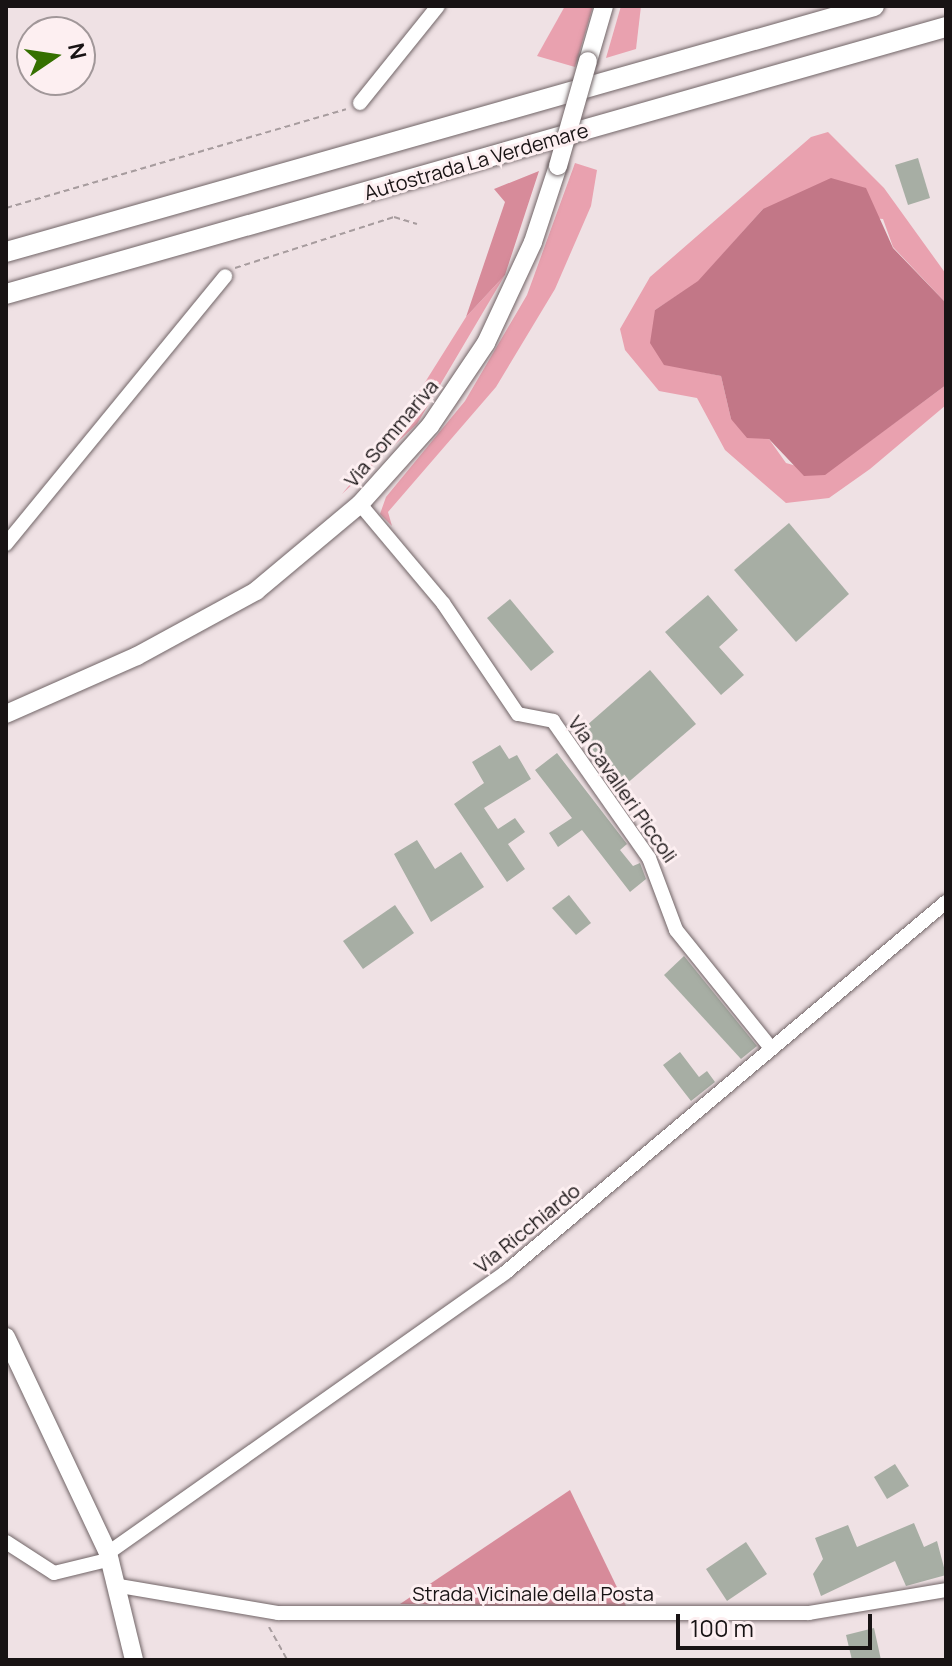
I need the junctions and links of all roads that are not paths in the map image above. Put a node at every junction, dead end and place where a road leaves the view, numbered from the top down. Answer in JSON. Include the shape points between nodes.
{"nodes":[{"id":1,"x":438,"y":6,"type":"edge"},
{"id":2,"x":604,"y":6,"type":"edge"},
{"id":3,"x":874,"y":6,"type":"edge"},
{"id":4,"x":946,"y":27,"type":"edge"},
{"id":5,"x":360,"y":103,"type":"road end"},
{"id":6,"x":6,"y":252,"type":"edge"},
{"id":7,"x":225,"y":276,"type":"road end"},
{"id":8,"x":6,"y":294,"type":"edge"},
{"id":9,"x":360,"y":504,"type":"junction"},
{"id":10,"x":6,"y":544,"type":"edge"},
{"id":11,"x":6,"y":714,"type":"edge"},
{"id":12,"x":946,"y":902,"type":"edge"},
{"id":13,"x":770,"y":1047,"type":"junction"},
{"id":14,"x":6,"y":1337,"type":"edge"},
{"id":15,"x":6,"y":1542,"type":"edge"},
{"id":16,"x":109,"y":1556,"type":"junction"},
{"id":17,"x":120,"y":1586,"type":"junction"},
{"id":18,"x":946,"y":1590,"type":"edge"},
{"id":19,"x":134,"y":1660,"type":"edge"}],
"edges":[{"from":1,"to":5,"type":"street"},
{"from":2,"to":9,"type":"main road","name":"Via Sommariva","bridge":true,"via":[[533,242],[486,343],[430,426]]},
{"from":3,"to":6,"type":"highway","name":"Autostrada La Verdemare"},
{"from":4,"to":8,"type":"highway","name":"Autostrada La Verdemare"},
{"from":7,"to":10,"type":"street"},
{"from":9,"to":11,"type":"main road","name":"Via Sommariva","via":[[245,598]]},
{"from":9,"to":13,"type":"street","name":"Via Cavalleri Piccoli","via":[[443,603],[518,714],[553,721],[649,858],[676,930]]},
{"from":12,"to":13,"type":"street","name":"Via Ricchiardo"},
{"from":13,"to":16,"type":"street","name":"Via Ricchiardo","via":[[506,1272]]},
{"from":14,"to":16,"type":"main road"},
{"from":15,"to":16,"type":"street","name":"Via Ricchiardo","via":[[54,1573]]},
{"from":16,"to":17,"type":"main road"},
{"from":17,"to":18,"type":"street","name":"Strada Vicinale della Posta","via":[[258,1609],[809,1613]]},
{"from":17,"to":19,"type":"main road"}]}
